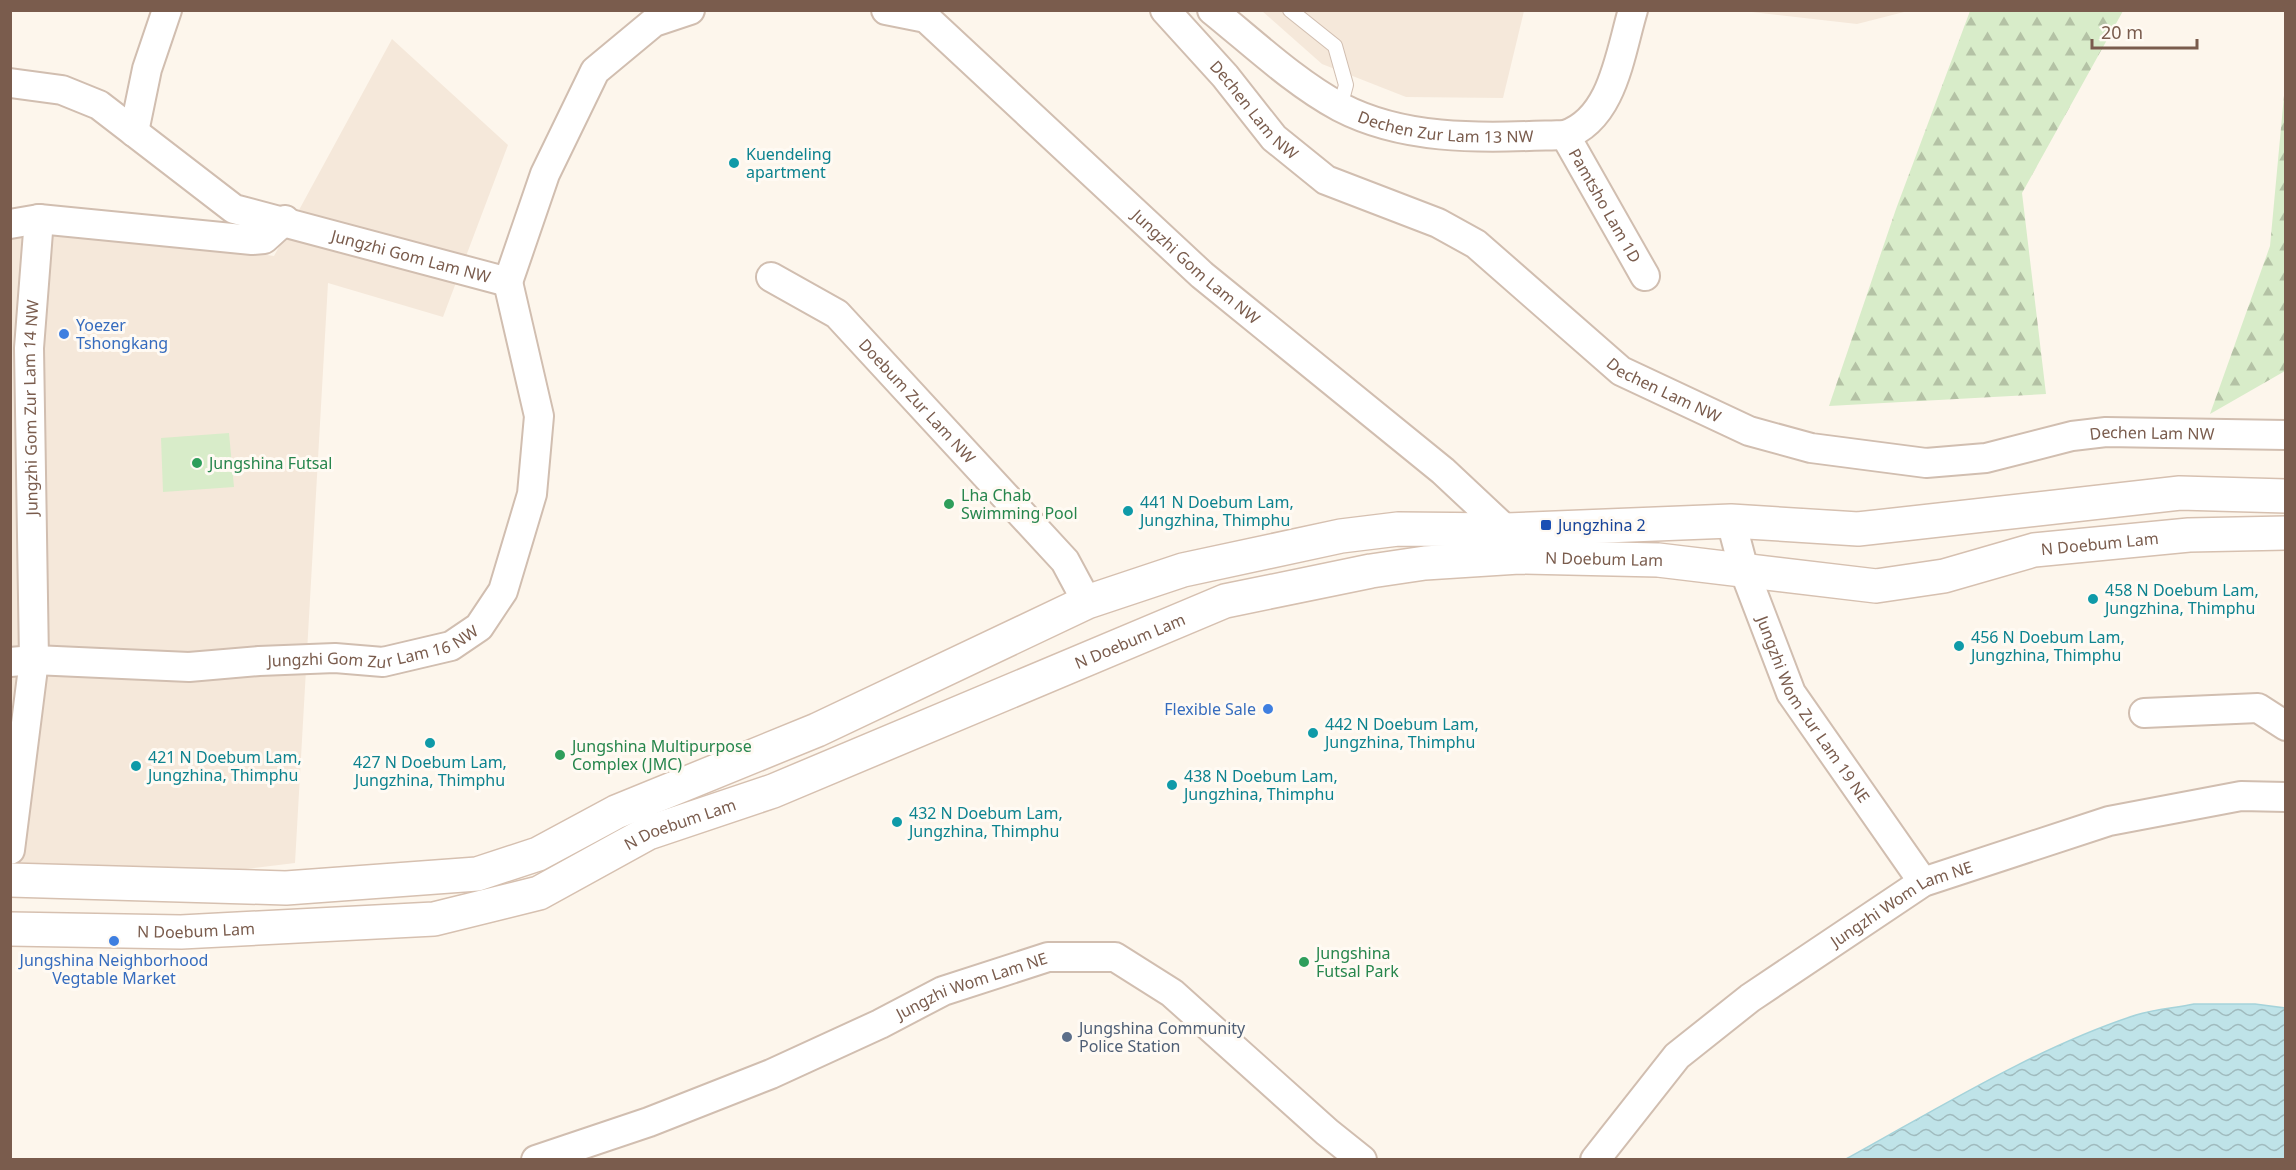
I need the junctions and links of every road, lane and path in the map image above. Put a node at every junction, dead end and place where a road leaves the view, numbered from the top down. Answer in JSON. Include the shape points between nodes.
{"nodes":[{"id":1,"x":166,"y":10,"type":"edge"},
{"id":2,"x":690,"y":10,"type":"edge"},
{"id":3,"x":886,"y":10,"type":"edge"},
{"id":4,"x":1165,"y":10,"type":"edge"},
{"id":5,"x":1212,"y":10,"type":"edge"},
{"id":6,"x":1290,"y":10,"type":"edge"},
{"id":7,"x":1633,"y":10,"type":"edge"},
{"id":8,"x":11,"y":81,"type":"edge"},
{"id":9,"x":1340,"y":107,"type":"junction"},
{"id":10,"x":134,"y":132,"type":"junction"},
{"id":11,"x":1565,"y":135,"type":"junction"},
{"id":12,"x":39,"y":219,"type":"junction"},
{"id":13,"x":285,"y":220,"type":"junction"},
{"id":14,"x":10,"y":224,"type":"edge"},
{"id":15,"x":1645,"y":276,"type":"dead end"},
{"id":16,"x":771,"y":277,"type":"dead end"},
{"id":17,"x":508,"y":282,"type":"junction"},
{"id":18,"x":2286,"y":435,"type":"edge"},
{"id":19,"x":2286,"y":496,"type":"edge"},
{"id":20,"x":1731,"y":521,"type":"junction"},
{"id":21,"x":22,"y":524,"type":"edge"},
{"id":22,"x":1506,"y":530,"type":"junction"},
{"id":23,"x":2286,"y":533,"type":"edge"},
{"id":24,"x":1744,"y":570,"type":"junction"},
{"id":25,"x":1087,"y":602,"type":"junction"},
{"id":26,"x":22,"y":661,"type":"edge"},
{"id":27,"x":2144,"y":713,"type":"dead end"},
{"id":28,"x":2286,"y":726,"type":"edge"},
{"id":29,"x":2286,"y":797,"type":"edge"},
{"id":30,"x":10,"y":850,"type":"edge"},
{"id":31,"x":10,"y":880,"type":"edge"},
{"id":32,"x":1923,"y":882,"type":"junction"},
{"id":33,"x":10,"y":929,"type":"edge"},
{"id":34,"x":545,"y":1158,"type":"edge"},
{"id":35,"x":1362,"y":1160,"type":"edge"},
{"id":36,"x":1595,"y":1160,"type":"edge"}],
"edges":[{"from":1,"to":10,"type":"street","via":[[147,69]]},
{"from":2,"to":17,"type":"street","name":"Jungzhi Gom Lam NW","via":[[654,22],[595,71],[544,174]]},
{"from":3,"to":22,"type":"street","name":"Jungzhi Gom Lam NW","via":[[926,18],[1202,275],[1443,471]]},
{"from":4,"to":18,"type":"street","name":"Dechen Lam NW","via":[[1274,138],[1326,180],[1438,223],[1476,244],[1621,371],[1749,431],[1811,448],[1926,463],[1986,458],[2072,436],[2106,432]]},
{"from":5,"to":9,"type":"street","name":"Dechen Zur Lam 13 NW"},
{"from":6,"to":9,"type":"lane","via":[[1335,46],[1346,85]]},
{"from":7,"to":11,"type":"street","via":[[1610,88],[1595,115]]},
{"from":8,"to":10,"type":"street","name":"Jungzhi Gom Lam NW","via":[[71,94],[99,105]]},
{"from":9,"to":11,"type":"street","name":"Dechen Zur Lam 13 NW","via":[[1392,127],[1466,137]]},
{"from":10,"to":13,"type":"street","name":"Jungzhi Gom Lam NW","via":[[234,208]]},
{"from":11,"to":15,"type":"street","name":"Pamtsho Lam 1D"},
{"from":12,"to":13,"type":"street","via":[[252,240],[264,239]]},
{"from":12,"to":14,"type":"street"},
{"from":12,"to":21,"type":"street","name":"Jungzhi Gom Zur Lam 14 NW"},
{"from":13,"to":17,"type":"street","name":"Jungzhi Gom Lam NW"},
{"from":16,"to":25,"type":"street","name":"Doebum Zur Lam NW","via":[[837,314],[1065,561]]},
{"from":17,"to":26,"type":"street","name":"Jungzhi Gom Zur Lam 16 NW","via":[[539,416],[532,494],[503,591],[479,627],[451,646],[382,662],[335,658],[189,667]]},
{"from":19,"to":20,"type":"main road","name":"N Doebum Lam","via":[[2180,493],[1858,530]]},
{"from":20,"to":22,"type":"main road","name":"N Doebum Lam"},
{"from":20,"to":24,"type":"street","name":"Jungzhi Wom Zur Lam 19 NE"},
{"from":21,"to":26,"type":"street","name":"Jungzhi Gom Zur Lam 14 NW"},
{"from":22,"to":25,"type":"main road","name":"N Doebum Lam","via":[[1398,529],[1341,536],[1183,570]]},
{"from":23,"to":24,"type":"main road","name":"N Doebum Lam","via":[[2189,535],[2034,550],[1944,576],[1876,586]]},
{"from":24,"to":32,"type":"street","name":"Jungzhi Wom Zur Lam 19 NE","via":[[1791,693]]},
{"from":24,"to":33,"type":"main road","name":"N Doebum Lam","via":[[1658,560],[1519,557],[1371,571],[1226,601],[773,791],[648,833],[539,893],[434,919],[181,932]]},
{"from":25,"to":31,"type":"main road","name":"N Doebum Lam","via":[[817,730],[616,812],[538,854],[477,874],[286,888]]},
{"from":26,"to":30,"type":"street","name":"Jungzhi Gom Zur Lam 14 NW"},
{"from":27,"to":28,"type":"street","via":[[2258,708]]},
{"from":29,"to":32,"type":"street","name":"Jungzhi Wom Lam NE","via":[[2241,796],[2109,821]]},
{"from":32,"to":36,"type":"street","name":"Jungzhi Wom Lam NE","via":[[1750,998],[1677,1056]]},
{"from":34,"to":35,"type":"street","name":"Jungzhi Wom Lam NE","via":[[771,1074],[943,991],[1048,957],[1115,957],[1172,993]]}]}
